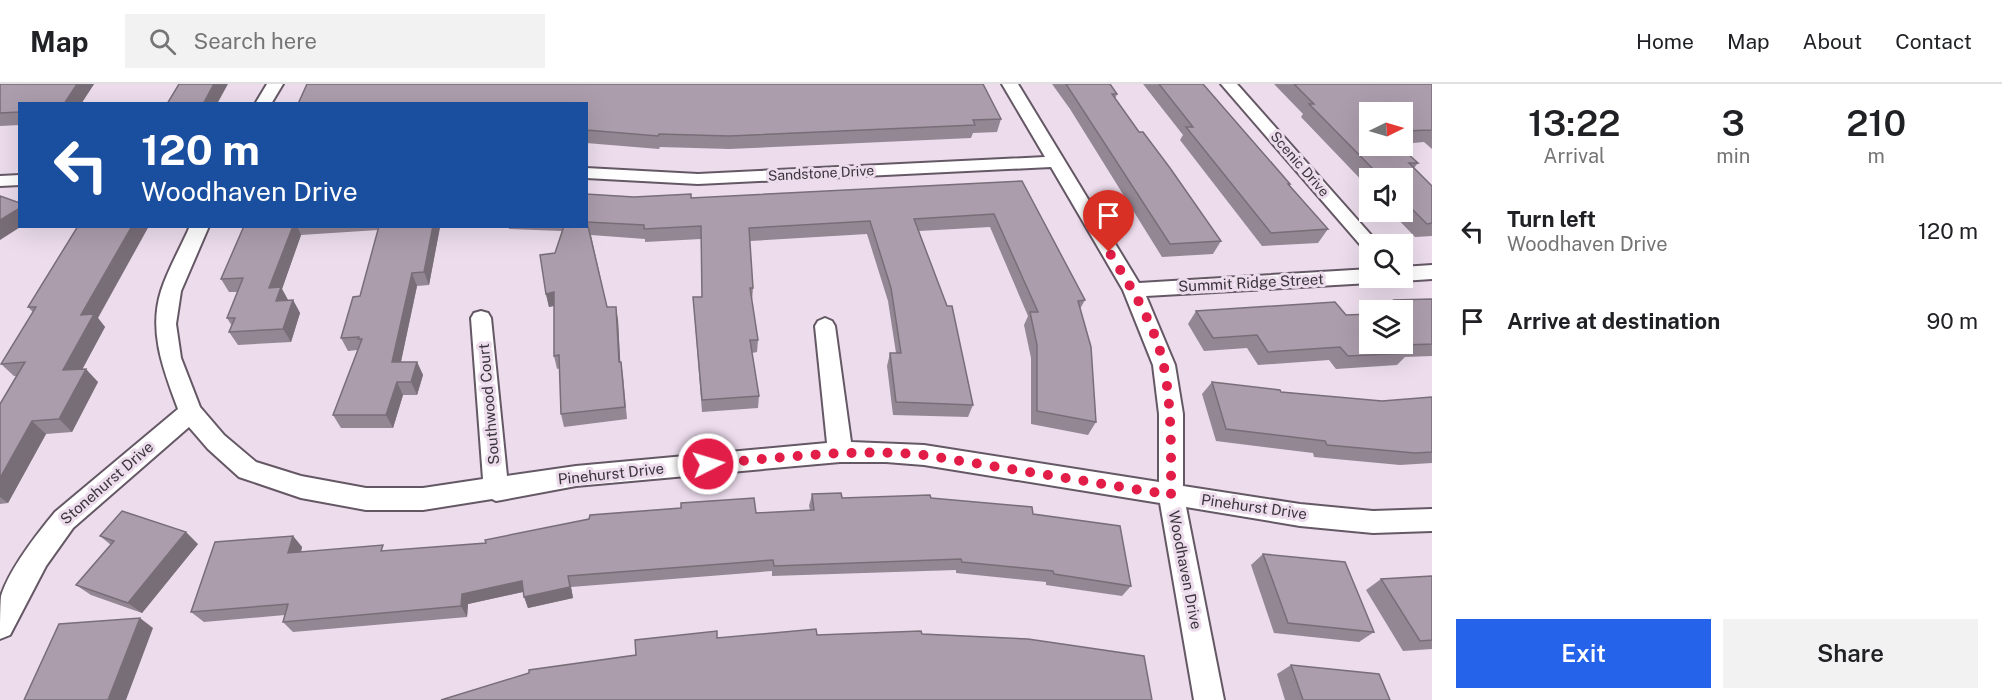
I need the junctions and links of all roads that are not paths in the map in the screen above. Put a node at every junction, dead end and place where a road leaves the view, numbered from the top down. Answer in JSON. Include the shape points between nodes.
{"nodes":[{"id":1,"x":275,"y":84,"type":"edge"},
{"id":2,"x":1010,"y":84,"type":"edge"},
{"id":3,"x":1229,"y":84,"type":"edge"},
{"id":4,"x":264,"y":102,"type":"edge"},
{"id":5,"x":1055,"y":162,"type":"junction"},
{"id":6,"x":588,"y":174,"type":"edge"},
{"id":7,"x":18,"y":180,"type":"edge"},
{"id":8,"x":0,"y":181,"type":"edge"},
{"id":9,"x":199,"y":228,"type":"edge"},
{"id":10,"x":1361,"y":234,"type":"edge"},
{"id":11,"x":1432,"y":272,"type":"edge"},
{"id":12,"x":1413,"y":273,"type":"edge"},
{"id":13,"x":1359,"y":277,"type":"edge"},
{"id":14,"x":1132,"y":290,"type":"junction"},
{"id":15,"x":482,"y":318,"type":"dead end"},
{"id":16,"x":825,"y":326,"type":"dead end"},
{"id":17,"x":190,"y":412,"type":"junction"},
{"id":18,"x":840,"y":452,"type":"junction"},
{"id":19,"x":496,"y":489,"type":"junction"},
{"id":20,"x":1171,"y":495,"type":"junction"},
{"id":21,"x":1432,"y":520,"type":"edge"},
{"id":22,"x":0,"y":626,"type":"edge"},
{"id":23,"x":1209,"y":700,"type":"edge"}],
"edges":[{"from":1,"to":4,"type":"street"},
{"from":2,"to":5,"type":"street","name":"Woodhaven Drive"},
{"from":3,"to":10,"type":"street","name":"Scenic Drive"},
{"from":5,"to":6,"type":"street","name":"Sandstone Drive","via":[[698,179]]},
{"from":5,"to":14,"type":"street","name":"Woodhaven Drive"},
{"from":7,"to":8,"type":"street"},
{"from":9,"to":17,"type":"street","name":"Pinehurst Drive","via":[[171,291],[166,324],[170,358]]},
{"from":11,"to":12,"type":"street"},
{"from":13,"to":14,"type":"street","name":"Summit Ridge Street"},
{"from":14,"to":20,"type":"street","name":"Woodhaven Drive","via":[[1164,365],[1171,414]]},
{"from":15,"to":19,"type":"street","name":"Southwood Court"},
{"from":16,"to":18,"type":"street"},
{"from":17,"to":19,"type":"street","name":"Pinehurst Drive","via":[[216,442],[249,470],[301,488],[366,499],[423,499]]},
{"from":17,"to":22,"type":"street","name":"Stonehurst Drive","via":[[64,520],[28,569]]},
{"from":18,"to":19,"type":"street","name":"Pinehurst Drive","via":[[576,476]]},
{"from":18,"to":20,"type":"street","name":"Pinehurst Drive","via":[[924,455]]},
{"from":20,"to":21,"type":"street","name":"Pinehurst Drive","via":[[1310,516],[1373,522]]},
{"from":20,"to":23,"type":"street","name":"Woodhaven Drive"}]}
